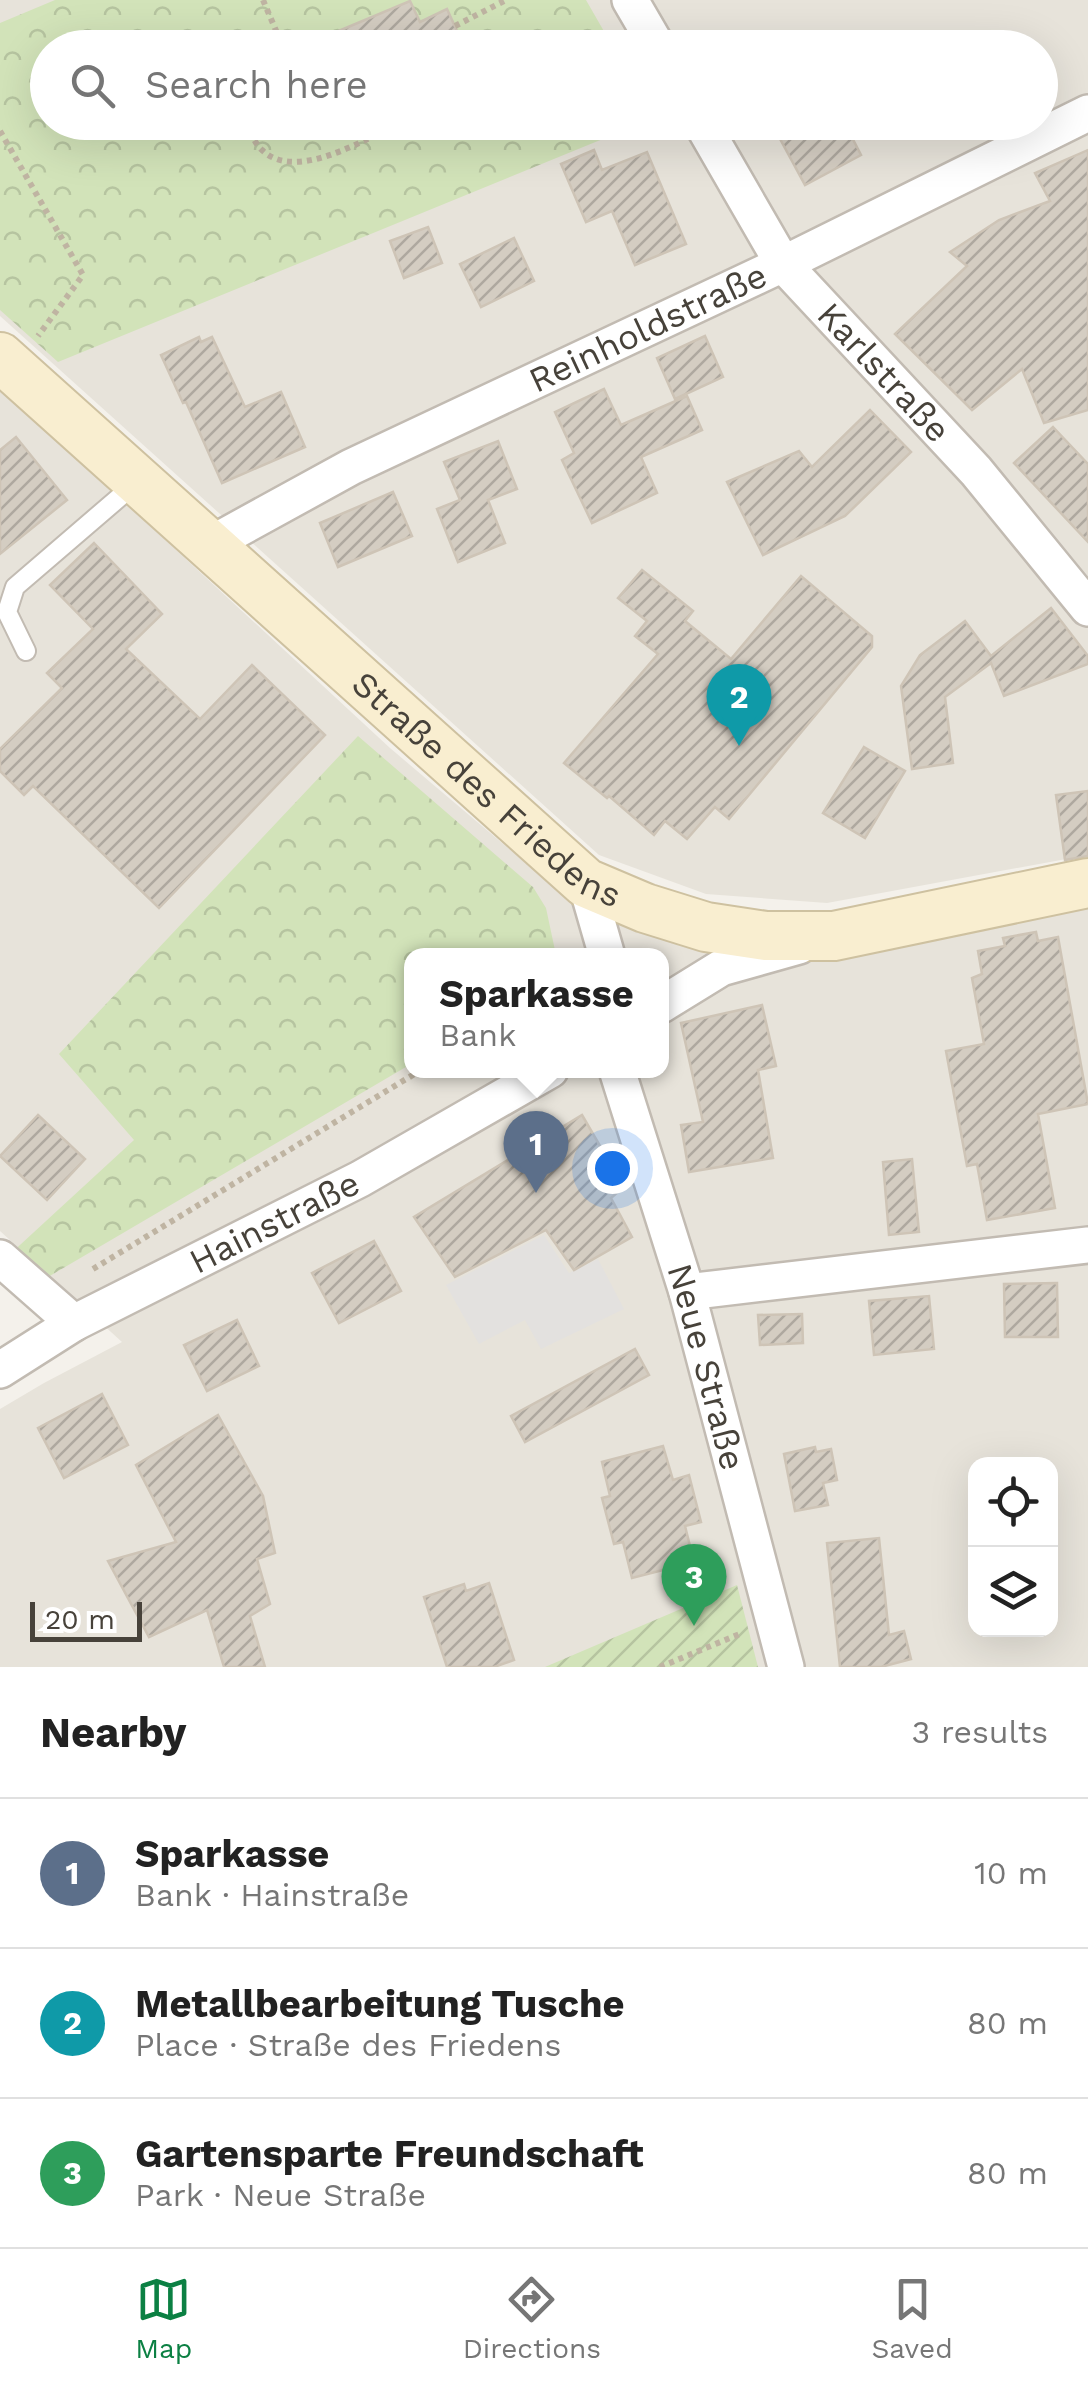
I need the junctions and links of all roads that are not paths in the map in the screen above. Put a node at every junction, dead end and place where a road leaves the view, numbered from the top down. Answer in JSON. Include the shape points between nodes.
{"nodes":[{"id":1,"x":630,"y":0,"type":"edge"},
{"id":2,"x":648,"y":30,"type":"edge"},
{"id":3,"x":1088,"y":113,"type":"edge"},
{"id":4,"x":1058,"y":128,"type":"edge"},
{"id":5,"x":711,"y":140,"type":"edge"},
{"id":6,"x":1033,"y":140,"type":"edge"},
{"id":7,"x":783,"y":264,"type":"junction"},
{"id":8,"x":7,"y":363,"type":"edge"},
{"id":9,"x":138,"y":482,"type":"junction"},
{"id":10,"x":208,"y":545,"type":"junction"},
{"id":11,"x":1088,"y":608,"type":"edge"},
{"id":12,"x":26,"y":651,"type":"dead end"},
{"id":13,"x":586,"y":883,"type":"junction"},
{"id":14,"x":1088,"y":884,"type":"edge"},
{"id":15,"x":834,"y":936,"type":"junction"},
{"id":16,"x":606,"y":948,"type":"edge"},
{"id":17,"x":669,"y":1000,"type":"edge"},
{"id":18,"x":536,"y":1078,"type":"edge"},
{"id":19,"x":620,"y":1078,"type":"edge"},
{"id":20,"x":1088,"y":1245,"type":"edge"},
{"id":21,"x":0,"y":1258,"type":"edge"},
{"id":22,"x":687,"y":1292,"type":"junction"},
{"id":23,"x":74,"y":1322,"type":"junction"},
{"id":24,"x":0,"y":1370,"type":"edge"},
{"id":25,"x":786,"y":1667,"type":"edge"}],
"edges":[{"from":1,"to":2,"type":"street"},
{"from":3,"to":4,"type":"street","name":"Reinholdstraße"},
{"from":5,"to":7,"type":"street","name":"Karlstraße"},
{"from":6,"to":7,"type":"street","name":"Reinholdstraße"},
{"from":7,"to":10,"type":"street","name":"Reinholdstraße","via":[[351,467]]},
{"from":7,"to":11,"type":"street","name":"Karlstraße","via":[[976,471]]},
{"from":8,"to":9,"type":"main road","name":"Straße des Friedens"},
{"from":9,"to":10,"type":"main road","name":"Straße des Friedens"},
{"from":9,"to":12,"type":"lane","via":[[15,587],[6,612]]},
{"from":10,"to":13,"type":"main road","name":"Straße des Friedens"},
{"from":13,"to":15,"type":"main road","name":"Straße des Friedens","via":[[706,927]]},
{"from":13,"to":16,"type":"street"},
{"from":14,"to":15,"type":"main road","name":"Straße des Friedens"},
{"from":15,"to":17,"type":"street","via":[[721,968]]},
{"from":18,"to":23,"type":"street","name":"Hainstraße","via":[[360,1179]]},
{"from":19,"to":22,"type":"street","name":"Neue Straße"},
{"from":20,"to":22,"type":"street"},
{"from":21,"to":23,"type":"street"},
{"from":22,"to":25,"type":"street","name":"Neue Straße"},
{"from":23,"to":24,"type":"street","name":"Hainstraße"}]}
